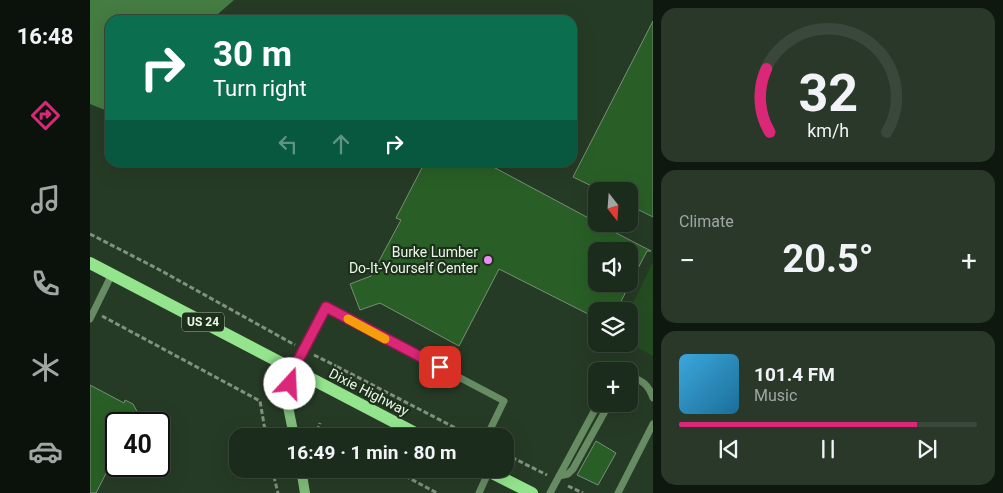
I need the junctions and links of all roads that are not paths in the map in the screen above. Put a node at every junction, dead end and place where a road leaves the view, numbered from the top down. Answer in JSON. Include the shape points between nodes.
{"nodes":[{"id":1,"x":90,"y":263,"type":"edge"},
{"id":2,"x":112,"y":274,"type":"junction"},
{"id":3,"x":92,"y":315,"type":"edge"},
{"id":4,"x":293,"y":370,"type":"junction"},
{"id":5,"x":638,"y":380,"type":"edge"},
{"id":6,"x":653,"y":398,"type":"edge"},
{"id":7,"x":594,"y":412,"type":"edge"},
{"id":8,"x":604,"y":412,"type":"edge"},
{"id":9,"x":653,"y":424,"type":"edge"},
{"id":10,"x":292,"y":428,"type":"edge"},
{"id":11,"x":405,"y":428,"type":"edge"},
{"id":12,"x":491,"y":428,"type":"edge"},
{"id":13,"x":302,"y":478,"type":"edge"},
{"id":14,"x":484,"y":478,"type":"edge"},
{"id":15,"x":503,"y":478,"type":"edge"},
{"id":16,"x":558,"y":478,"type":"junction"},
{"id":17,"x":305,"y":493,"type":"edge"},
{"id":18,"x":478,"y":493,"type":"edge"},
{"id":19,"x":532,"y":493,"type":"edge"},
{"id":20,"x":550,"y":493,"type":"edge"},
{"id":21,"x":618,"y":493,"type":"edge"}],
"edges":[{"from":1,"to":2,"type":"main road","name":"Dixie Highway","number":"US 24"},
{"from":2,"to":3,"type":"lane"},
{"from":2,"to":4,"type":"main road","name":"Dixie Highway","number":"US 24"},
{"from":4,"to":10,"type":"street","via":[[286,397]]},
{"from":4,"to":11,"type":"main road","name":"Dixie Highway","number":"US 24"},
{"from":4,"to":12,"type":"lane","via":[[326,307],[504,401]]},
{"from":5,"to":6,"type":"lane","via":[[648,386]]},
{"from":7,"to":16,"type":"lane"},
{"from":8,"to":16,"type":"lane","via":[[573,469]]},
{"from":9,"to":21,"type":"lane"},
{"from":13,"to":17,"type":"street"},
{"from":14,"to":18,"type":"lane"},
{"from":15,"to":19,"type":"main road"},
{"from":16,"to":20,"type":"lane"}]}
